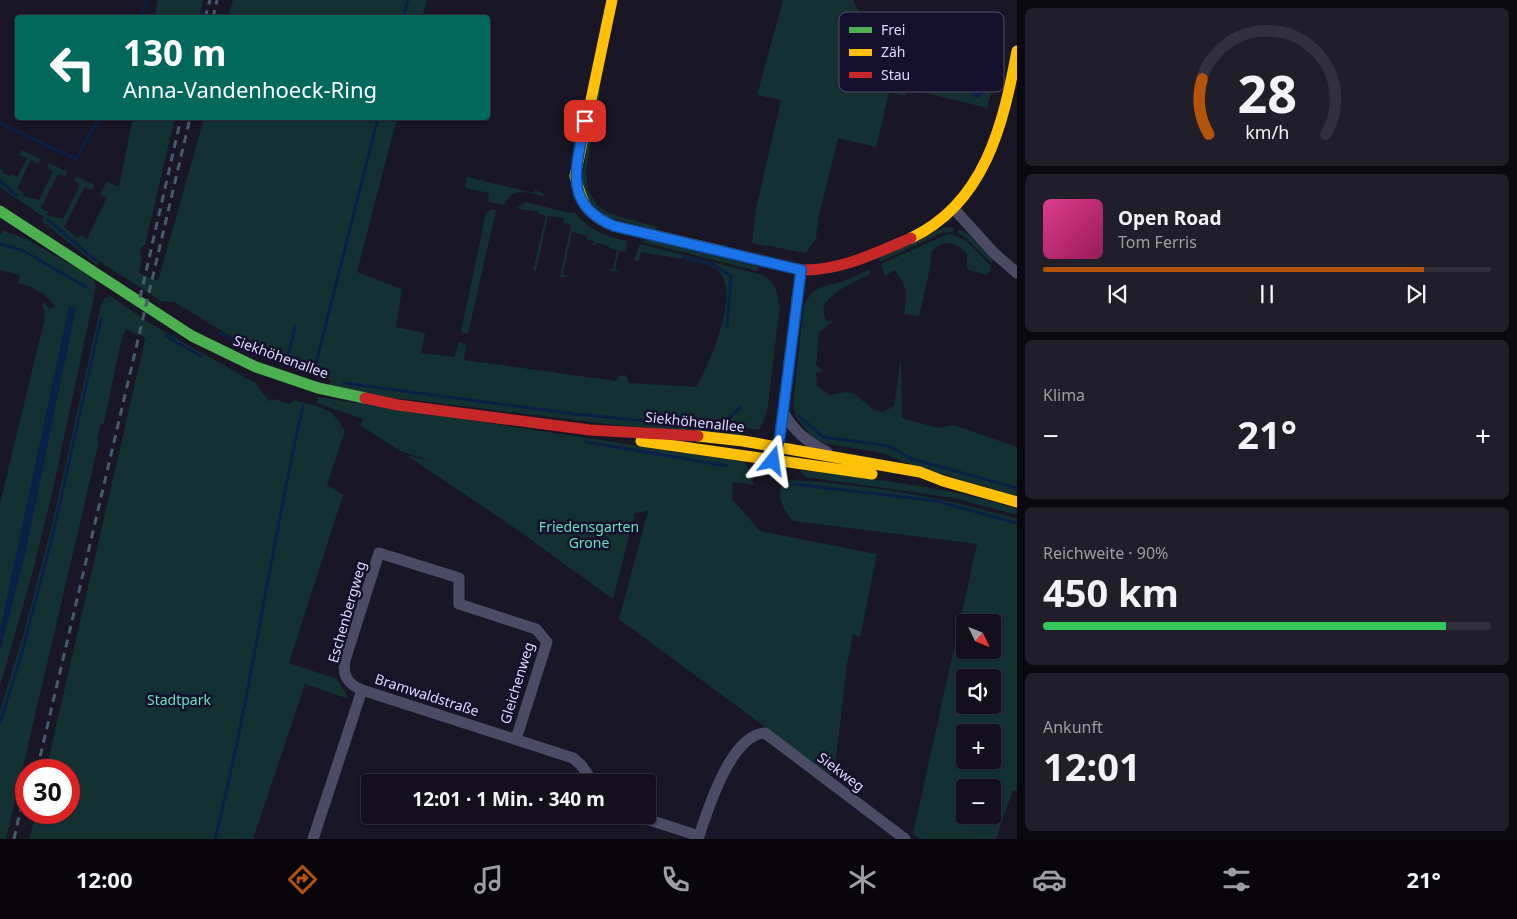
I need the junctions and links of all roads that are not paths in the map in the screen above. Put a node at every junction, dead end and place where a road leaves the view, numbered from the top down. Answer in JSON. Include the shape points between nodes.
{"nodes":[{"id":1,"x":612,"y":0,"type":"edge"},
{"id":2,"x":1017,"y":51,"type":"edge"},
{"id":3,"x":954,"y":209,"type":"junction"},
{"id":4,"x":0,"y":211,"type":"edge"},
{"id":5,"x":798,"y":270,"type":"junction"},
{"id":6,"x":1017,"y":273,"type":"edge"},
{"id":7,"x":783,"y":412,"type":"junction"},
{"id":8,"x":590,"y":430,"type":"junction"},
{"id":9,"x":773,"y":447,"type":"junction"},
{"id":10,"x":839,"y":458,"type":"junction"},
{"id":11,"x":770,"y":460,"type":"junction"},
{"id":12,"x":942,"y":481,"type":"junction"},
{"id":13,"x":1017,"y":502,"type":"edge"},
{"id":14,"x":459,"y":604,"type":"joint"},
{"id":15,"x":362,"y":690,"type":"junction"},
{"id":16,"x":516,"y":739,"type":"junction"},
{"id":17,"x":587,"y":774,"type":"edge"},
{"id":18,"x":656,"y":823,"type":"edge"},
{"id":19,"x":699,"y":838,"type":"edge"},
{"id":20,"x":313,"y":839,"type":"edge"},
{"id":21,"x":905,"y":839,"type":"edge"}],
"edges":[{"from":1,"to":5,"type":"main road","via":[[575,176],[581,200],[601,221],[614,226]]},
{"from":2,"to":3,"type":"main road","via":[[996,140],[972,190]]},
{"from":3,"to":5,"type":"main road","via":[[918,234],[832,270]]},
{"from":3,"to":6,"type":"street"},
{"from":4,"to":8,"type":"main road","name":"Siekhöhenallee","via":[[192,336],[256,367],[348,395],[427,409]]},
{"from":5,"to":7,"type":"street"},
{"from":5,"to":9,"type":"street"},
{"from":7,"to":9,"type":"street"},
{"from":7,"to":10,"type":"street","via":[[802,437]]},
{"from":8,"to":9,"type":"main road","name":"Siekhöhenallee","via":[[675,434]]},
{"from":8,"to":11,"type":"main road","name":"Siekhöhenallee","via":[[606,436]]},
{"from":9,"to":10,"type":"main road","name":"Siekhöhenallee"},
{"from":9,"to":11,"type":"street"},
{"from":10,"to":12,"type":"main road","name":"Siekhöhenallee","via":[[920,472]]},
{"from":11,"to":12,"type":"main road","name":"Siekhöhenallee"},
{"from":12,"to":13,"type":"main road","name":"Siekhöhenallee"},
{"from":14,"to":15,"type":"street","name":"Eschenbergweg","via":[[458,578],[380,553],[344,665],[347,680]]},
{"from":14,"to":16,"type":"street","name":"Gleichenweg","via":[[536,629],[547,642]]},
{"from":15,"to":16,"type":"street","name":"Bramwaldstraße"},
{"from":15,"to":20,"type":"street","name":"Bramwaldstraße"},
{"from":16,"to":17,"type":"street","name":"Bramwaldstraße","via":[[573,758]]},
{"from":18,"to":19,"type":"street"},
{"from":19,"to":21,"type":"street","name":"Siekweg","via":[[711,798],[723,775],[746,742],[758,734],[769,735]]}]}
